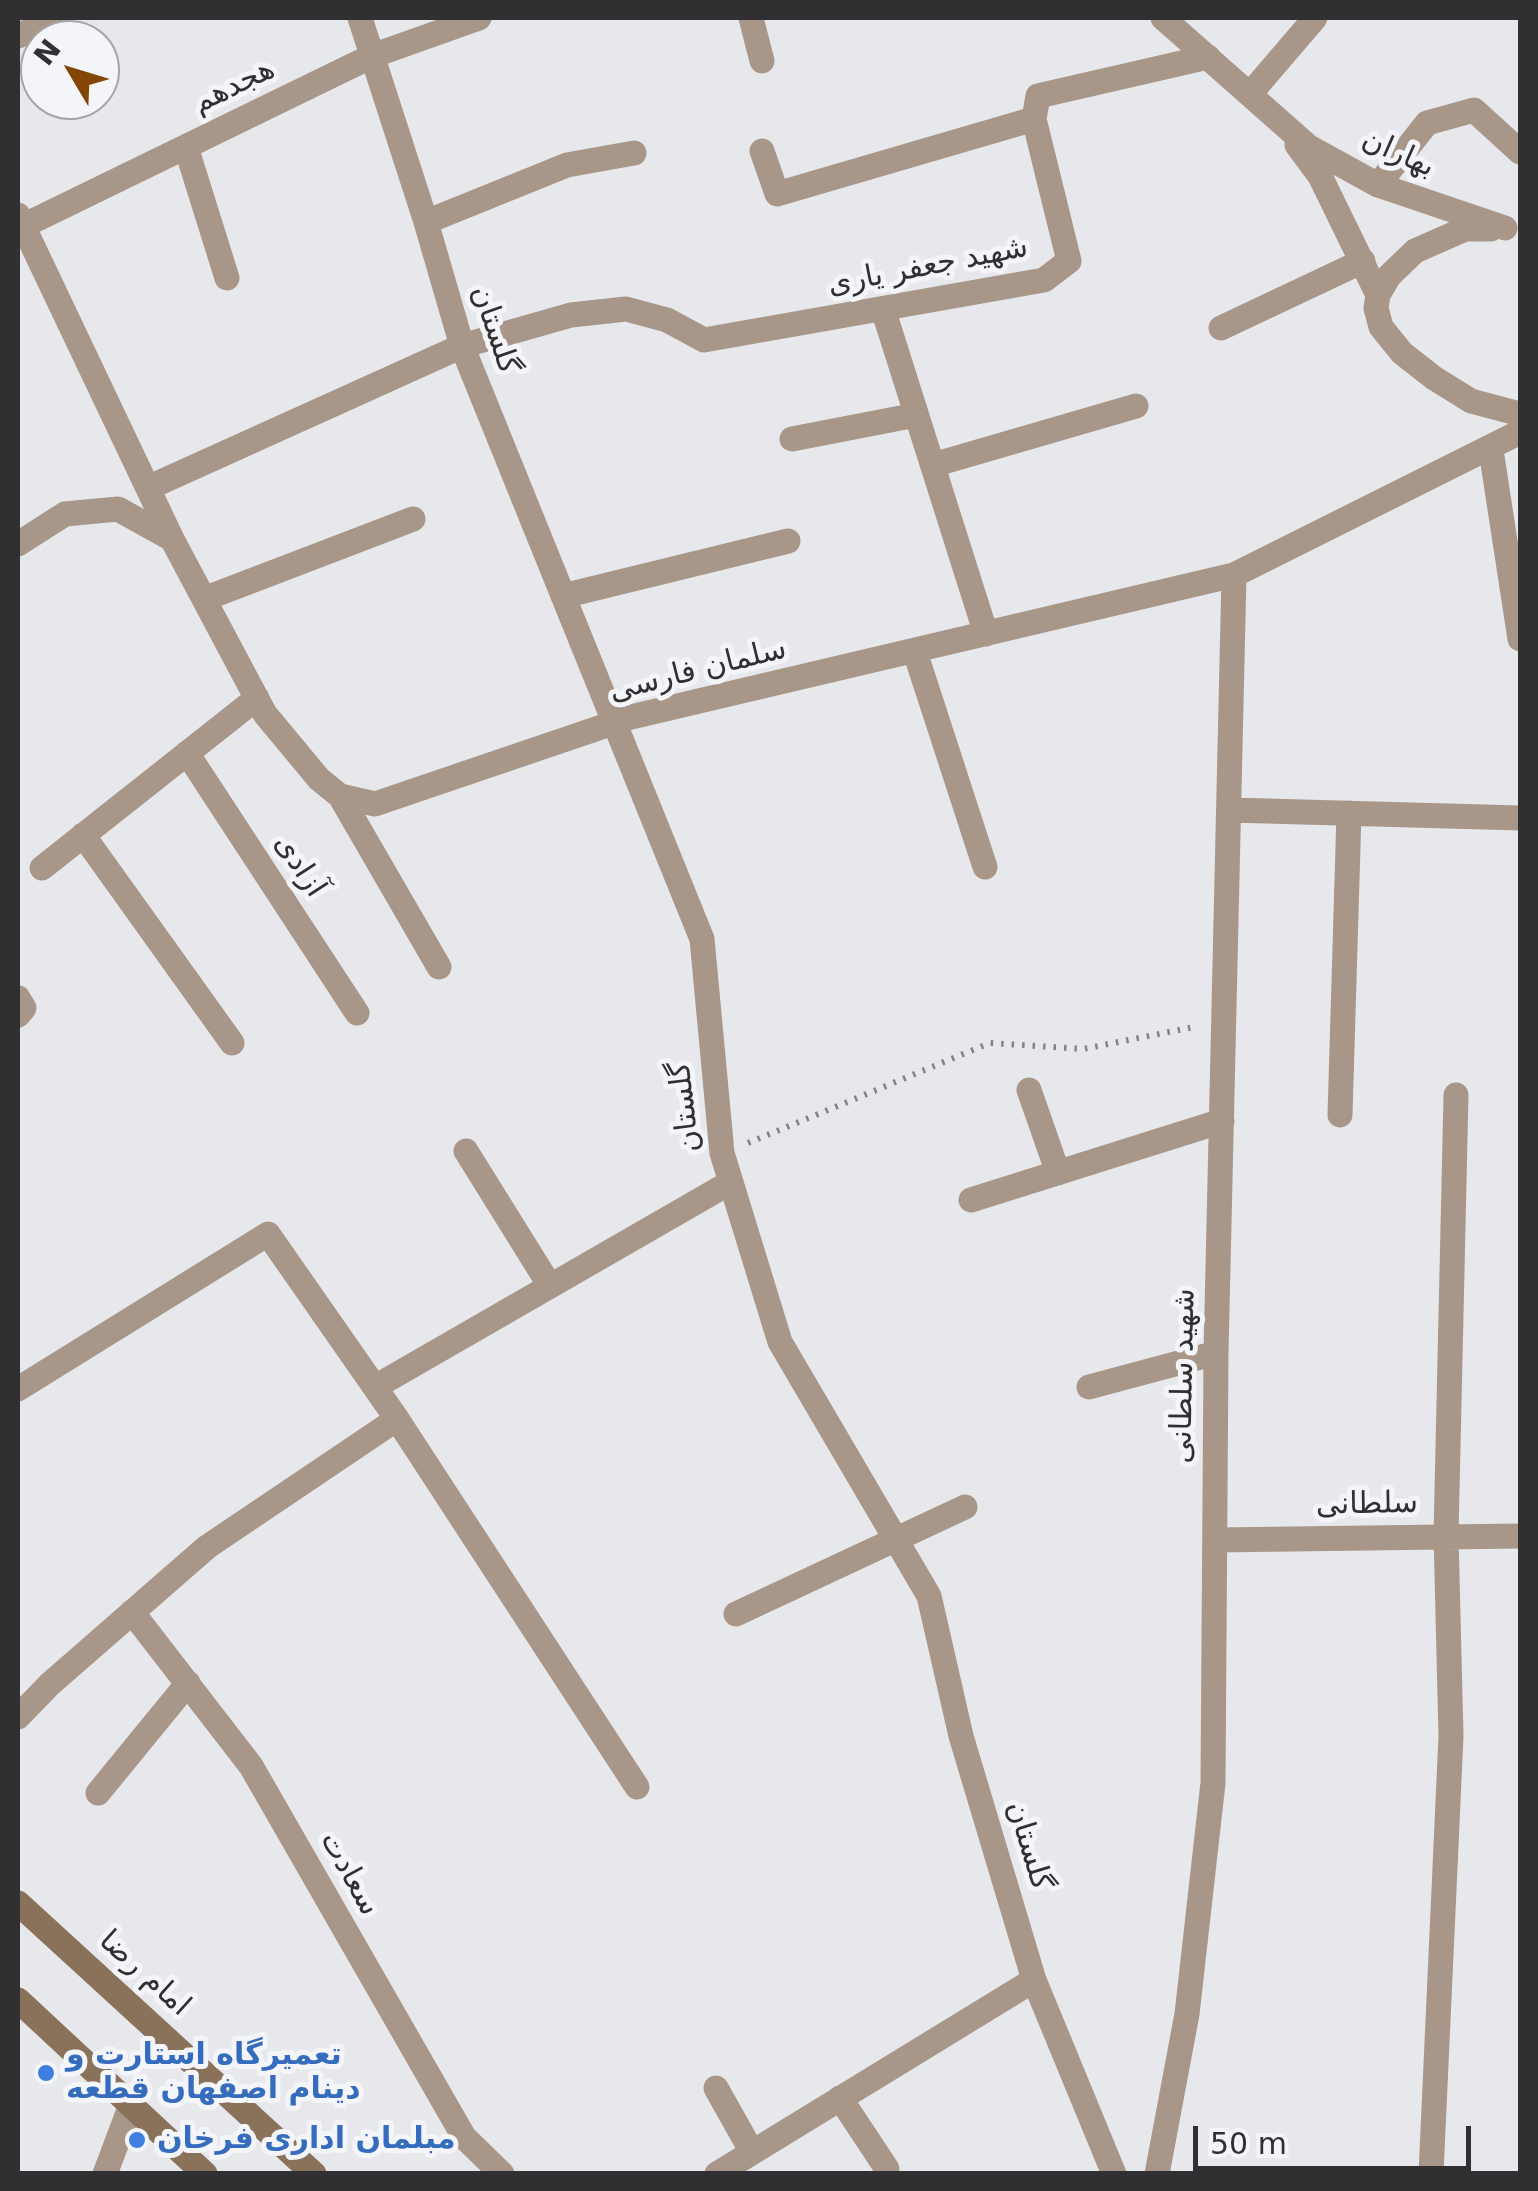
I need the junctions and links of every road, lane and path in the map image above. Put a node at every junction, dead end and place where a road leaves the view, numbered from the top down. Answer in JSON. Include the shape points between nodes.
{"nodes":[{"id":1,"x":58,"y":18,"type":"edge"},
{"id":2,"x":360,"y":18,"type":"edge"},
{"id":3,"x":479,"y":18,"type":"edge"},
{"id":4,"x":751,"y":18,"type":"edge"},
{"id":5,"x":1163,"y":18,"type":"edge"},
{"id":6,"x":1315,"y":18,"type":"edge"},
{"id":7,"x":18,"y":36,"type":"edge"},
{"id":8,"x":372,"y":56,"type":"junction"},
{"id":9,"x":1208,"y":57,"type":"junction"},
{"id":10,"x":762,"y":61,"type":"dead end"},
{"id":11,"x":1250,"y":94,"type":"junction"},
{"id":12,"x":1276,"y":118,"type":"junction"},
{"id":13,"x":1034,"y":119,"type":"junction"},
{"id":14,"x":186,"y":147,"type":"junction"},
{"id":15,"x":762,"y":151,"type":"dead end"},
{"id":16,"x":1520,"y":152,"type":"edge"},
{"id":17,"x":634,"y":153,"type":"dead end"},
{"id":18,"x":1378,"y":185,"type":"junction"},
{"id":19,"x":20,"y":221,"type":"edge"},
{"id":20,"x":426,"y":222,"type":"junction"},
{"id":21,"x":1513,"y":230,"type":"edge"},
{"id":22,"x":1363,"y":261,"type":"junction"},
{"id":23,"x":227,"y":278,"type":"dead end"},
{"id":24,"x":1378,"y":295,"type":"junction"},
{"id":25,"x":883,"y":309,"type":"junction"},
{"id":26,"x":1221,"y":328,"type":"dead end"},
{"id":27,"x":462,"y":346,"type":"junction"},
{"id":28,"x":1136,"y":406,"type":"dead end"},
{"id":29,"x":1520,"y":414,"type":"edge"},
{"id":30,"x":916,"y":415,"type":"junction"},
{"id":31,"x":1520,"y":432,"type":"edge"},
{"id":32,"x":792,"y":439,"type":"dead end"},
{"id":33,"x":1491,"y":450,"type":"junction"},
{"id":34,"x":933,"y":464,"type":"junction"},
{"id":35,"x":150,"y":487,"type":"junction"},
{"id":36,"x":414,"y":519,"type":"dead end"},
{"id":37,"x":172,"y":539,"type":"junction"},
{"id":38,"x":788,"y":541,"type":"dead end"},
{"id":39,"x":18,"y":544,"type":"edge"},
{"id":40,"x":1234,"y":575,"type":"junction"},
{"id":41,"x":563,"y":596,"type":"junction"},
{"id":42,"x":204,"y":599,"type":"junction"},
{"id":43,"x":986,"y":634,"type":"junction"},
{"id":44,"x":1520,"y":638,"type":"edge"},
{"id":45,"x":915,"y":652,"type":"junction"},
{"id":46,"x":257,"y":698,"type":"junction"},
{"id":47,"x":615,"y":724,"type":"junction"},
{"id":48,"x":186,"y":753,"type":"junction"},
{"id":49,"x":340,"y":796,"type":"junction"},
{"id":50,"x":1230,"y":810,"type":"junction"},
{"id":51,"x":1349,"y":814,"type":"junction"},
{"id":52,"x":1520,"y":818,"type":"edge"},
{"id":53,"x":83,"y":835,"type":"junction"},
{"id":54,"x":985,"y":867,"type":"dead end"},
{"id":55,"x":42,"y":868,"type":"dead end"},
{"id":56,"x":438,"y":967,"type":"dead end"},
{"id":57,"x":18,"y":998,"type":"edge"},
{"id":58,"x":358,"y":1013,"type":"dead end"},
{"id":59,"x":18,"y":1014,"type":"edge"},
{"id":60,"x":1224,"y":1022,"type":"junction"},
{"id":61,"x":232,"y":1043,"type":"dead end"},
{"id":62,"x":1029,"y":1090,"type":"dead end"},
{"id":63,"x":1456,"y":1095,"type":"dead end"},
{"id":64,"x":1340,"y":1114,"type":"dead end"},
{"id":65,"x":1222,"y":1122,"type":"junction"},
{"id":66,"x":466,"y":1151,"type":"dead end"},
{"id":67,"x":722,"y":1153,"type":"junction"},
{"id":68,"x":1058,"y":1173,"type":"junction"},
{"id":69,"x":731,"y":1182,"type":"junction"},
{"id":70,"x":971,"y":1200,"type":"dead end"},
{"id":71,"x":550,"y":1286,"type":"junction"},
{"id":72,"x":1216,"y":1354,"type":"junction"},
{"id":73,"x":1088,"y":1384,"type":"dead end"},
{"id":74,"x":374,"y":1387,"type":"junction"},
{"id":75,"x":18,"y":1390,"type":"edge"},
{"id":76,"x":397,"y":1419,"type":"junction"},
{"id":77,"x":964,"y":1507,"type":"dead end"},
{"id":78,"x":1446,"y":1535,"type":"junction"},
{"id":79,"x":1520,"y":1536,"type":"edge"},
{"id":80,"x":896,"y":1538,"type":"junction"},
{"id":81,"x":1215,"y":1540,"type":"junction"},
{"id":82,"x":132,"y":1612,"type":"junction"},
{"id":83,"x":736,"y":1614,"type":"dead end"},
{"id":84,"x":188,"y":1683,"type":"junction"},
{"id":85,"x":18,"y":1717,"type":"edge"},
{"id":86,"x":637,"y":1786,"type":"dead end"},
{"id":87,"x":98,"y":1793,"type":"dead end"},
{"id":88,"x":18,"y":1903,"type":"edge"},
{"id":89,"x":1034,"y":1980,"type":"junction"},
{"id":90,"x":18,"y":2000,"type":"edge"},
{"id":91,"x":716,"y":2088,"type":"dead end"},
{"id":92,"x":840,"y":2098,"type":"junction"},
{"id":93,"x":130,"y":2104,"type":"junction"},
{"id":94,"x":752,"y":2152,"type":"junction"},
{"id":95,"x":887,"y":2169,"type":"dead end"},
{"id":96,"x":105,"y":2174,"type":"edge"},
{"id":97,"x":204,"y":2174,"type":"edge"},
{"id":98,"x":314,"y":2174,"type":"edge"},
{"id":99,"x":502,"y":2174,"type":"edge"},
{"id":100,"x":716,"y":2174,"type":"edge"},
{"id":101,"x":1114,"y":2174,"type":"edge"},
{"id":102,"x":1157,"y":2174,"type":"edge"},
{"id":103,"x":1430,"y":2174,"type":"edge"}],
"edges":[{"from":1,"to":7,"type":"street"},
{"from":2,"to":8,"type":"street","name":"گلستان"},
{"from":3,"to":8,"type":"street","name":"هجدهم"},
{"from":4,"to":10,"type":"street"},
{"from":5,"to":9,"type":"street","name":"بهاران"},
{"from":6,"to":11,"type":"street"},
{"from":8,"to":14,"type":"street","name":"هجدهم"},
{"from":8,"to":20,"type":"street","name":"گلستان"},
{"from":9,"to":11,"type":"street","name":"بهاران"},
{"from":9,"to":13,"type":"street","via":[[1038,96]]},
{"from":11,"to":12,"type":"street","name":"بهاران"},
{"from":12,"to":18,"type":"street","name":"بهاران","via":[[1310,147]]},
{"from":12,"to":22,"type":"street","name":"بهاران","via":[[1320,176]]},
{"from":13,"to":15,"type":"street","via":[[777,194]]},
{"from":13,"to":25,"type":"street","name":"شهید جعفر یاری","via":[[1069,261],[1044,280]]},
{"from":14,"to":19,"type":"street","name":"هجدهم"},
{"from":14,"to":23,"type":"street"},
{"from":16,"to":18,"type":"street","via":[[1474,110],[1427,123]]},
{"from":17,"to":20,"type":"street","via":[[567,165]]},
{"from":18,"to":21,"type":"street","name":"بهاران"},
{"from":19,"to":35,"type":"street"},
{"from":20,"to":27,"type":"street","name":"گلستان"},
{"from":21,"to":24,"type":"street","via":[[1465,229],[1415,251]]},
{"from":22,"to":24,"type":"street","name":"بهاران"},
{"from":22,"to":26,"type":"street"},
{"from":24,"to":29,"type":"street","name":"بهاران","via":[[1382,327],[1402,354],[1471,401]]},
{"from":25,"to":27,"type":"street","name":"شهید جعفر یاری","via":[[704,340],[626,309],[571,315]]},
{"from":25,"to":30,"type":"street"},
{"from":27,"to":35,"type":"street","name":"شهید جعفر یاری"},
{"from":27,"to":41,"type":"street","name":"گلستان"},
{"from":28,"to":34,"type":"street"},
{"from":30,"to":32,"type":"street"},
{"from":30,"to":34,"type":"street"},
{"from":31,"to":33,"type":"street","name":"سلمان فارسی"},
{"from":33,"to":40,"type":"street","name":"سلمان فارسی"},
{"from":33,"to":44,"type":"street"},
{"from":34,"to":43,"type":"street"},
{"from":35,"to":37,"type":"street"},
{"from":36,"to":42,"type":"street"},
{"from":37,"to":39,"type":"street","via":[[118,509],[65,514]]},
{"from":37,"to":42,"type":"street"},
{"from":38,"to":41,"type":"street"},
{"from":40,"to":43,"type":"street","name":"سلمان فارسی"},
{"from":40,"to":50,"type":"street","name":"شهید سلطانی"},
{"from":41,"to":47,"type":"street","name":"گلستان"},
{"from":42,"to":46,"type":"street"},
{"from":43,"to":45,"type":"street","name":"سلمان فارسی"},
{"from":45,"to":47,"type":"street","name":"سلمان فارسی"},
{"from":45,"to":54,"type":"street"},
{"from":46,"to":48,"type":"street"},
{"from":46,"to":49,"type":"street"},
{"from":47,"to":49,"type":"street","name":"سلمان فارسی","via":[[375,804]]},
{"from":47,"to":67,"type":"street","name":"گلستان","via":[[702,939]]},
{"from":48,"to":53,"type":"street"},
{"from":48,"to":58,"type":"street","name":"آزادی"},
{"from":49,"to":56,"type":"street"},
{"from":50,"to":51,"type":"street"},
{"from":50,"to":60,"type":"street","name":"شهید سلطانی"},
{"from":51,"to":52,"type":"street"},
{"from":51,"to":64,"type":"street"},
{"from":53,"to":55,"type":"street"},
{"from":53,"to":61,"type":"street"},
{"from":57,"to":59,"type":"street","via":[[24,1008]]},
{"from":60,"to":65,"type":"street","name":"شهید سلطانی"},
{"from":60,"to":67,"type":"path","via":[[1083,1049],[990,1043]]},
{"from":62,"to":68,"type":"street"},
{"from":63,"to":78,"type":"street"},
{"from":65,"to":68,"type":"street"},
{"from":65,"to":72,"type":"street","name":"شهید سلطانی"},
{"from":66,"to":71,"type":"street"},
{"from":67,"to":69,"type":"street","name":"گلستان"},
{"from":68,"to":70,"type":"street"},
{"from":69,"to":71,"type":"street"},
{"from":69,"to":80,"type":"street","name":"گلستان","via":[[780,1342]]},
{"from":71,"to":74,"type":"street"},
{"from":72,"to":73,"type":"street"},
{"from":72,"to":81,"type":"street","name":"شهید سلطانی"},
{"from":74,"to":75,"type":"street","via":[[268,1234]]},
{"from":74,"to":76,"type":"street"},
{"from":76,"to":82,"type":"street","via":[[207,1546]]},
{"from":76,"to":86,"type":"street"},
{"from":77,"to":80,"type":"street"},
{"from":78,"to":79,"type":"street","name":"سلطانی"},
{"from":78,"to":81,"type":"street","name":"سلطانی"},
{"from":78,"to":103,"type":"street","via":[[1451,1736]]},
{"from":80,"to":83,"type":"street"},
{"from":80,"to":89,"type":"street","name":"گلستان","via":[[929,1596],[961,1736]]},
{"from":81,"to":102,"type":"street","name":"شهید سلطانی","via":[[1213,1783],[1188,2014]]},
{"from":82,"to":84,"type":"street","name":"سعادت"},
{"from":82,"to":85,"type":"street"},
{"from":84,"to":87,"type":"street"},
{"from":84,"to":99,"type":"street","name":"سعادت","via":[[251,1766],[464,2137]]},
{"from":88,"to":98,"type":"main road","name":"امام رضا"},
{"from":89,"to":92,"type":"street"},
{"from":89,"to":101,"type":"street","name":"گلستان"},
{"from":90,"to":93,"type":"main road"},
{"from":91,"to":94,"type":"street"},
{"from":92,"to":94,"type":"street"},
{"from":92,"to":95,"type":"street"},
{"from":93,"to":96,"type":"street"},
{"from":93,"to":97,"type":"main road"},
{"from":94,"to":100,"type":"street"}]}
